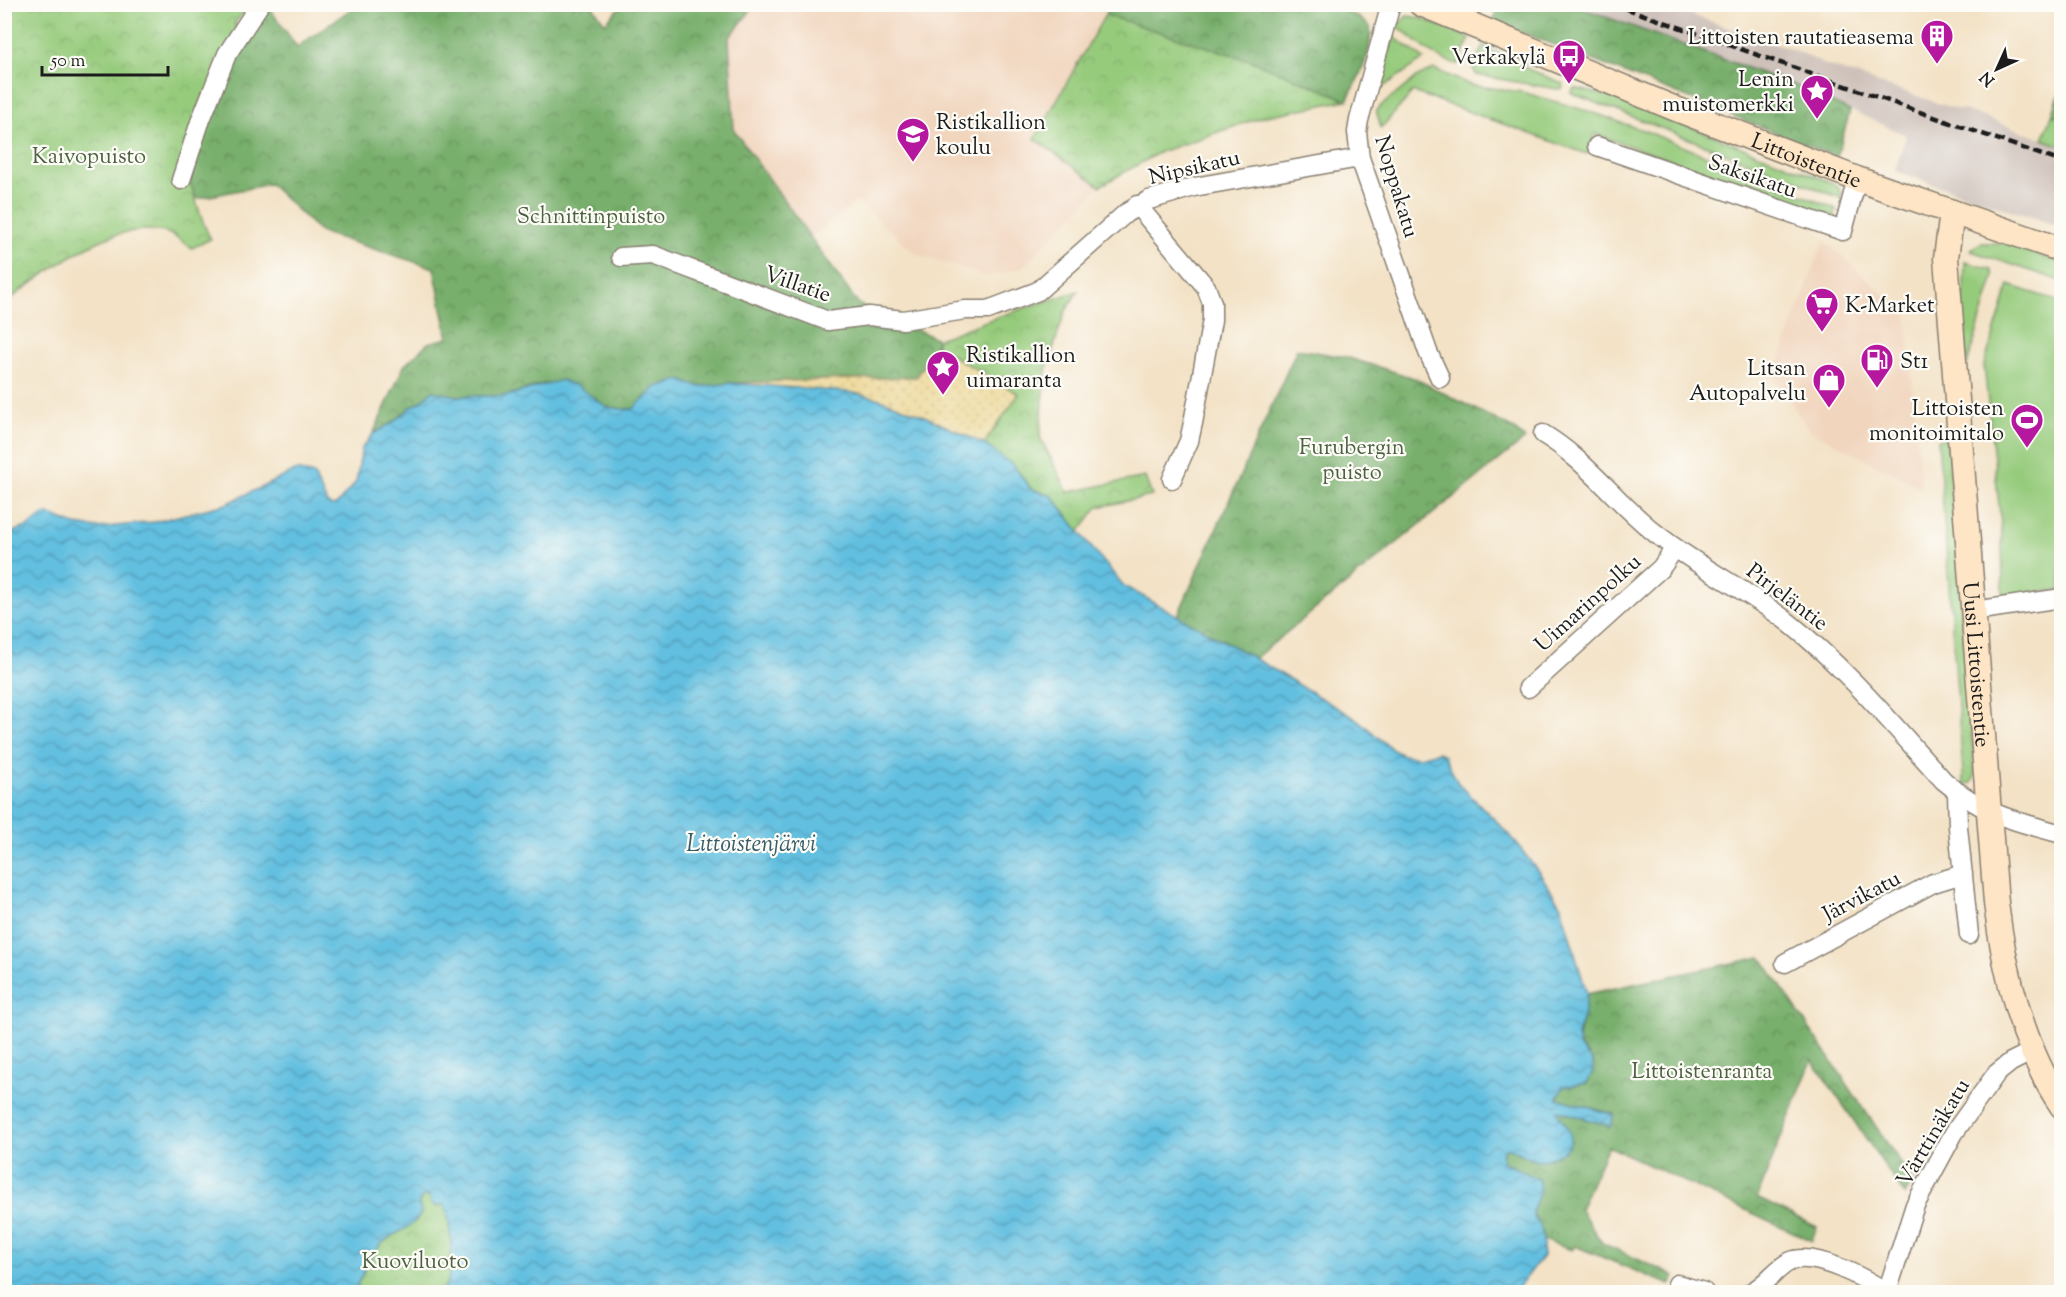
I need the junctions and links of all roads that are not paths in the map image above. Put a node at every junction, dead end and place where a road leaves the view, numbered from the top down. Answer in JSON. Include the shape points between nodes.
{"nodes":[{"id":1,"x":260,"y":4,"type":"edge"},
{"id":2,"x":1391,"y":4,"type":"edge"},
{"id":3,"x":1421,"y":4,"type":"edge"},
{"id":4,"x":1597,"y":146,"type":"dead end"},
{"id":5,"x":1360,"y":158,"type":"junction"},
{"id":6,"x":1857,"y":179,"type":"junction"},
{"id":7,"x":181,"y":180,"type":"dead end"},
{"id":8,"x":1137,"y":206,"type":"junction"},
{"id":9,"x":1952,"y":212,"type":"junction"},
{"id":10,"x":2061,"y":250,"type":"edge"},
{"id":11,"x":621,"y":256,"type":"dead end"},
{"id":12,"x":965,"y":310,"type":"joint"},
{"id":13,"x":1440,"y":378,"type":"dead end"},
{"id":14,"x":1543,"y":434,"type":"dead end"},
{"id":15,"x":1172,"y":479,"type":"dead end"},
{"id":16,"x":1676,"y":548,"type":"junction"},
{"id":17,"x":2061,"y":598,"type":"edge"},
{"id":18,"x":1974,"y":611,"type":"junction"},
{"id":19,"x":1528,"y":688,"type":"dead end"},
{"id":20,"x":1957,"y":792,"type":"junction"},
{"id":21,"x":1989,"y":812,"type":"junction"},
{"id":22,"x":2061,"y":834,"type":"edge"},
{"id":23,"x":1963,"y":874,"type":"junction"},
{"id":24,"x":1969,"y":935,"type":"dead end"},
{"id":25,"x":1785,"y":963,"type":"dead end"},
{"id":26,"x":2033,"y":1051,"type":"junction"},
{"id":27,"x":2061,"y":1106,"type":"edge"},
{"id":28,"x":1677,"y":1284,"type":"dead end"},
{"id":29,"x":1704,"y":1293,"type":"edge"},
{"id":30,"x":1751,"y":1293,"type":"edge"},
{"id":31,"x":1887,"y":1293,"type":"edge"}],
"edges":[{"from":1,"to":7,"type":"street","via":[[227,54]]},
{"from":2,"to":5,"type":"street","name":"Noppakatu","via":[[1359,120]]},
{"from":3,"to":6,"type":"street","name":"Littoistentie"},
{"from":4,"to":6,"type":"street","name":"Saksikatu","via":[[1843,231]]},
{"from":5,"to":8,"type":"street","name":"Nipsikatu","via":[[1177,190]]},
{"from":5,"to":13,"type":"street","name":"Noppakatu"},
{"from":6,"to":9,"type":"street","name":"Littoistentie"},
{"from":8,"to":12,"type":"street","name":"Nipsikatu","via":[[1038,291],[988,310]]},
{"from":8,"to":15,"type":"street","via":[[1200,279],[1212,303],[1189,441]]},
{"from":9,"to":10,"type":"street","name":"Littoistentie"},
{"from":9,"to":18,"type":"street","name":"Uusi Littoistentie","via":[[1946,258]]},
{"from":11,"to":12,"type":"street","name":"Villatie","via":[[653,255],[828,321],[869,316],[903,320]]},
{"from":14,"to":16,"type":"street","name":"Pirjeläntie","via":[[1564,448],[1643,523]]},
{"from":16,"to":19,"type":"street","name":"Uimarinpolku","via":[[1661,568]]},
{"from":16,"to":20,"type":"street","name":"Pirjeläntie","via":[[1766,605],[1812,642]]},
{"from":17,"to":18,"type":"street"},
{"from":18,"to":21,"type":"street","name":"Uusi Littoistentie"},
{"from":20,"to":21,"type":"street","name":"Pirjeläntie"},
{"from":20,"to":23,"type":"street"},
{"from":21,"to":22,"type":"street","name":"Pirjeläntie"},
{"from":21,"to":26,"type":"street","name":"Uusi Littoistentie","via":[[2001,947]]},
{"from":23,"to":24,"type":"street"},
{"from":23,"to":25,"type":"street","name":"Järvikatu","via":[[1933,883]]},
{"from":26,"to":27,"type":"street","name":"Uusi Littoistentie"},
{"from":26,"to":31,"type":"street","name":"Värttinäkatu","via":[[1996,1074],[1953,1133],[1915,1205]]},
{"from":28,"to":29,"type":"street"},
{"from":30,"to":31,"type":"street","via":[[1783,1266],[1800,1258],[1822,1262]]}]}
